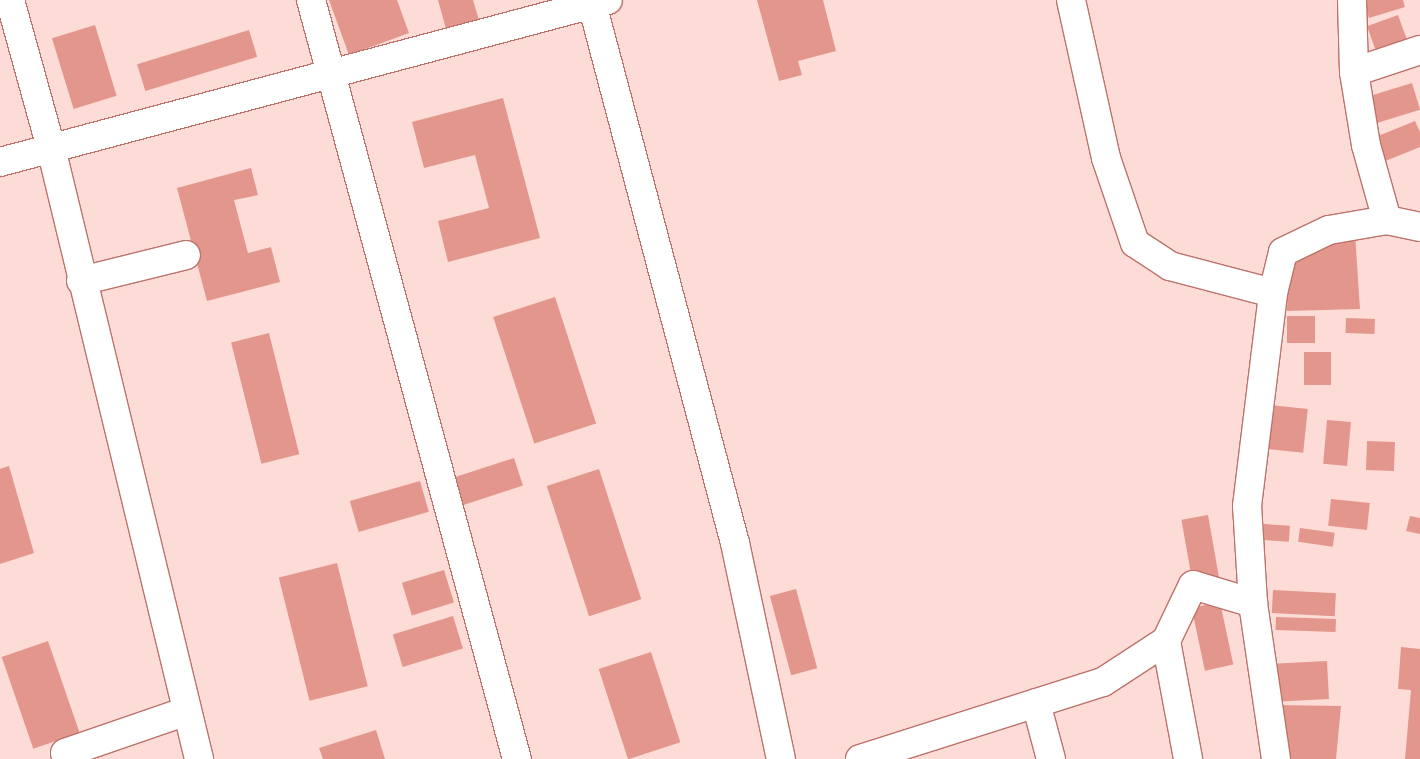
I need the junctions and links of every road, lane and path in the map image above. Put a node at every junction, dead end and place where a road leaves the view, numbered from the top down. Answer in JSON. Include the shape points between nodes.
{"nodes":[{"id":1,"x":10,"y":0,"type":"edge"},
{"id":2,"x":311,"y":0,"type":"edge"},
{"id":3,"x":1071,"y":0,"type":"edge"},
{"id":4,"x":1352,"y":0,"type":"edge"},
{"id":5,"x":597,"y":1,"type":"edge"},
{"id":6,"x":1420,"y":50,"type":"edge"},
{"id":7,"x":1354,"y":72,"type":"junction"},
{"id":8,"x":332,"y":75,"type":"junction"},
{"id":9,"x":52,"y":148,"type":"junction"},
{"id":10,"x":0,"y":162,"type":"edge"},
{"id":11,"x":1387,"y":220,"type":"junction"},
{"id":12,"x":1420,"y":227,"type":"edge"},
{"id":13,"x":186,"y":255,"type":"dead end"},
{"id":14,"x":81,"y":281,"type":"junction"},
{"id":15,"x":1273,"y":293,"type":"junction"},
{"id":16,"x":1253,"y":603,"type":"junction"},
{"id":17,"x":1166,"y":642,"type":"junction"},
{"id":18,"x":1036,"y":703,"type":"junction"},
{"id":19,"x":187,"y":711,"type":"junction"},
{"id":20,"x":65,"y":753,"type":"dead end"},
{"id":21,"x":199,"y":759,"type":"edge"},
{"id":22,"x":517,"y":759,"type":"edge"},
{"id":23,"x":781,"y":759,"type":"edge"},
{"id":24,"x":860,"y":759,"type":"edge"},
{"id":25,"x":1051,"y":759,"type":"edge"},
{"id":26,"x":1188,"y":759,"type":"edge"},
{"id":27,"x":1276,"y":759,"type":"edge"}],
"edges":[{"from":1,"to":9,"type":"street"},
{"from":2,"to":8,"type":"street"},
{"from":3,"to":15,"type":"street","via":[[1106,158],[1135,243],[1170,266]]},
{"from":4,"to":7,"type":"street"},
{"from":5,"to":8,"type":"street"},
{"from":5,"to":23,"type":"street","via":[[735,543]]},
{"from":6,"to":7,"type":"street"},
{"from":7,"to":11,"type":"street","via":[[1366,145]]},
{"from":8,"to":9,"type":"street"},
{"from":8,"to":22,"type":"street"},
{"from":9,"to":10,"type":"street"},
{"from":9,"to":14,"type":"street"},
{"from":11,"to":12,"type":"street"},
{"from":11,"to":15,"type":"street","via":[[1329,230],[1283,252]]},
{"from":13,"to":14,"type":"street"},
{"from":14,"to":19,"type":"street"},
{"from":15,"to":16,"type":"street","via":[[1246,506]]},
{"from":16,"to":17,"type":"street","via":[[1193,585]]},
{"from":16,"to":27,"type":"street"},
{"from":17,"to":18,"type":"street","via":[[1102,682]]},
{"from":17,"to":26,"type":"street"},
{"from":18,"to":24,"type":"street"},
{"from":18,"to":25,"type":"street"},
{"from":19,"to":20,"type":"street"},
{"from":19,"to":21,"type":"street"}]}
